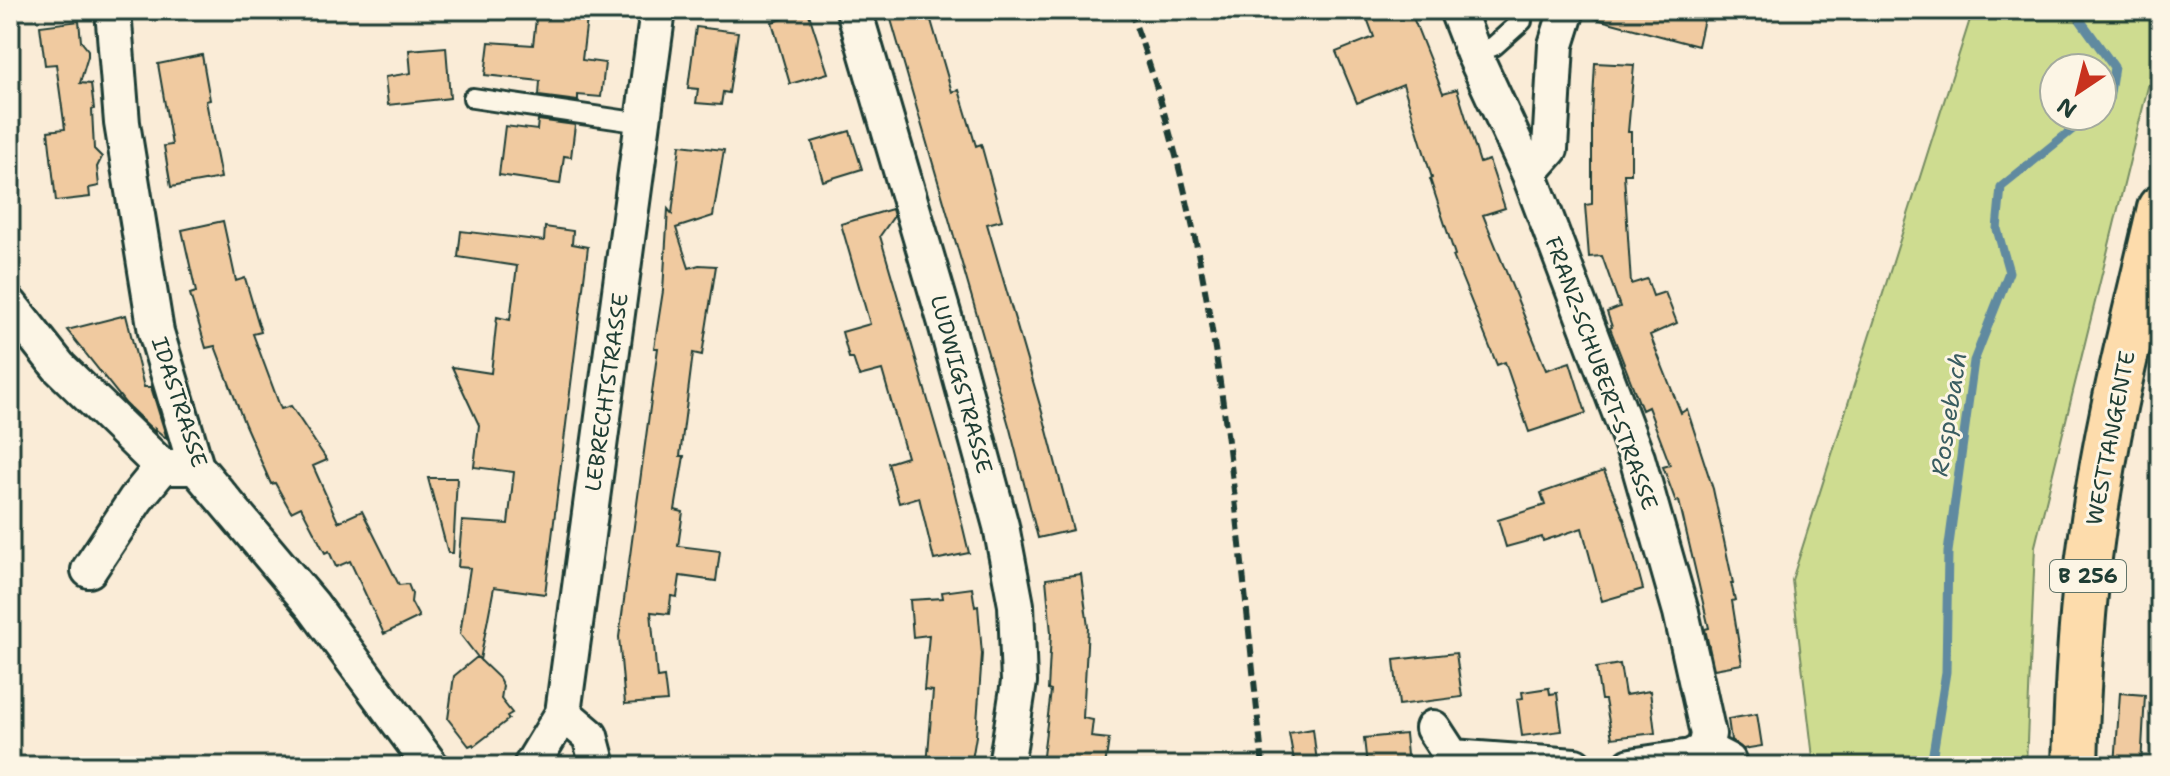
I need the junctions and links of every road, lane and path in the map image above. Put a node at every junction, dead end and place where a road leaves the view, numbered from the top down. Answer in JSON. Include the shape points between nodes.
{"nodes":[{"id":1,"x":113,"y":10,"type":"edge"},
{"id":2,"x":658,"y":10,"type":"edge"},
{"id":3,"x":854,"y":10,"type":"edge"},
{"id":4,"x":1457,"y":10,"type":"edge"},
{"id":5,"x":1521,"y":10,"type":"edge"},
{"id":6,"x":1567,"y":10,"type":"edge"},
{"id":7,"x":1474,"y":54,"type":"junction"},
{"id":8,"x":473,"y":98,"type":"dead end"},
{"id":9,"x":642,"y":123,"type":"junction"},
{"id":10,"x":1529,"y":173,"type":"junction"},
{"id":11,"x":2160,"y":208,"type":"edge"},
{"id":12,"x":10,"y":305,"type":"edge"},
{"id":13,"x":162,"y":467,"type":"junction"},
{"id":14,"x":196,"y":467,"type":"junction"},
{"id":15,"x":89,"y":570,"type":"dead end"},
{"id":16,"x":563,"y":713,"type":"junction"},
{"id":17,"x":1433,"y":728,"type":"dead end"},
{"id":18,"x":1717,"y":757,"type":"edge"},
{"id":19,"x":431,"y":766,"type":"edge"},
{"id":20,"x":531,"y":766,"type":"edge"},
{"id":21,"x":598,"y":766,"type":"edge"},
{"id":22,"x":1006,"y":766,"type":"edge"},
{"id":23,"x":1575,"y":766,"type":"edge"},
{"id":24,"x":1631,"y":766,"type":"edge"},
{"id":25,"x":2075,"y":766,"type":"edge"}],
"edges":[{"from":1,"to":14,"type":"street","name":"IDASTRASSE","via":[[122,123],[156,332]]},
{"from":2,"to":9,"type":"street","name":"LEBRECHTSTRASSE"},
{"from":3,"to":22,"type":"street","name":"LUDWIGSTRASSE","via":[[1001,526],[1016,605],[1019,682]]},
{"from":4,"to":7,"type":"street","name":"FRANZ-SCHUBERT-STRASSE"},
{"from":5,"to":7,"type":"lane","via":[[1522,21],[1494,46]]},
{"from":6,"to":10,"type":"street","via":[[1556,45],[1550,149]]},
{"from":7,"to":10,"type":"street","name":"FRANZ-SCHUBERT-STRASSE"},
{"from":8,"to":9,"type":"lane"},
{"from":9,"to":16,"type":"street","name":"LEBRECHTSTRASSE"},
{"from":10,"to":18,"type":"street","name":"FRANZ-SCHUBERT-STRASSE","via":[[1637,458]]},
{"from":11,"to":25,"type":"main road","name":"WESTTANGENTE","number":"B 256","via":[[2118,389],[2092,535],[2077,681]]},
{"from":12,"to":13,"type":"street","via":[[59,367]]},
{"from":13,"to":14,"type":"street"},
{"from":13,"to":15,"type":"street"},
{"from":14,"to":19,"type":"street","name":"IDASTRASSE","via":[[313,606]]},
{"from":16,"to":20,"type":"street","name":"LEBRECHTSTRASSE"},
{"from":16,"to":21,"type":"street","via":[[590,736]]},
{"from":17,"to":23,"type":"street","via":[[1452,757]]},
{"from":18,"to":24,"type":"street","name":"FRANZ-SCHUBERT-STRASSE"}]}
